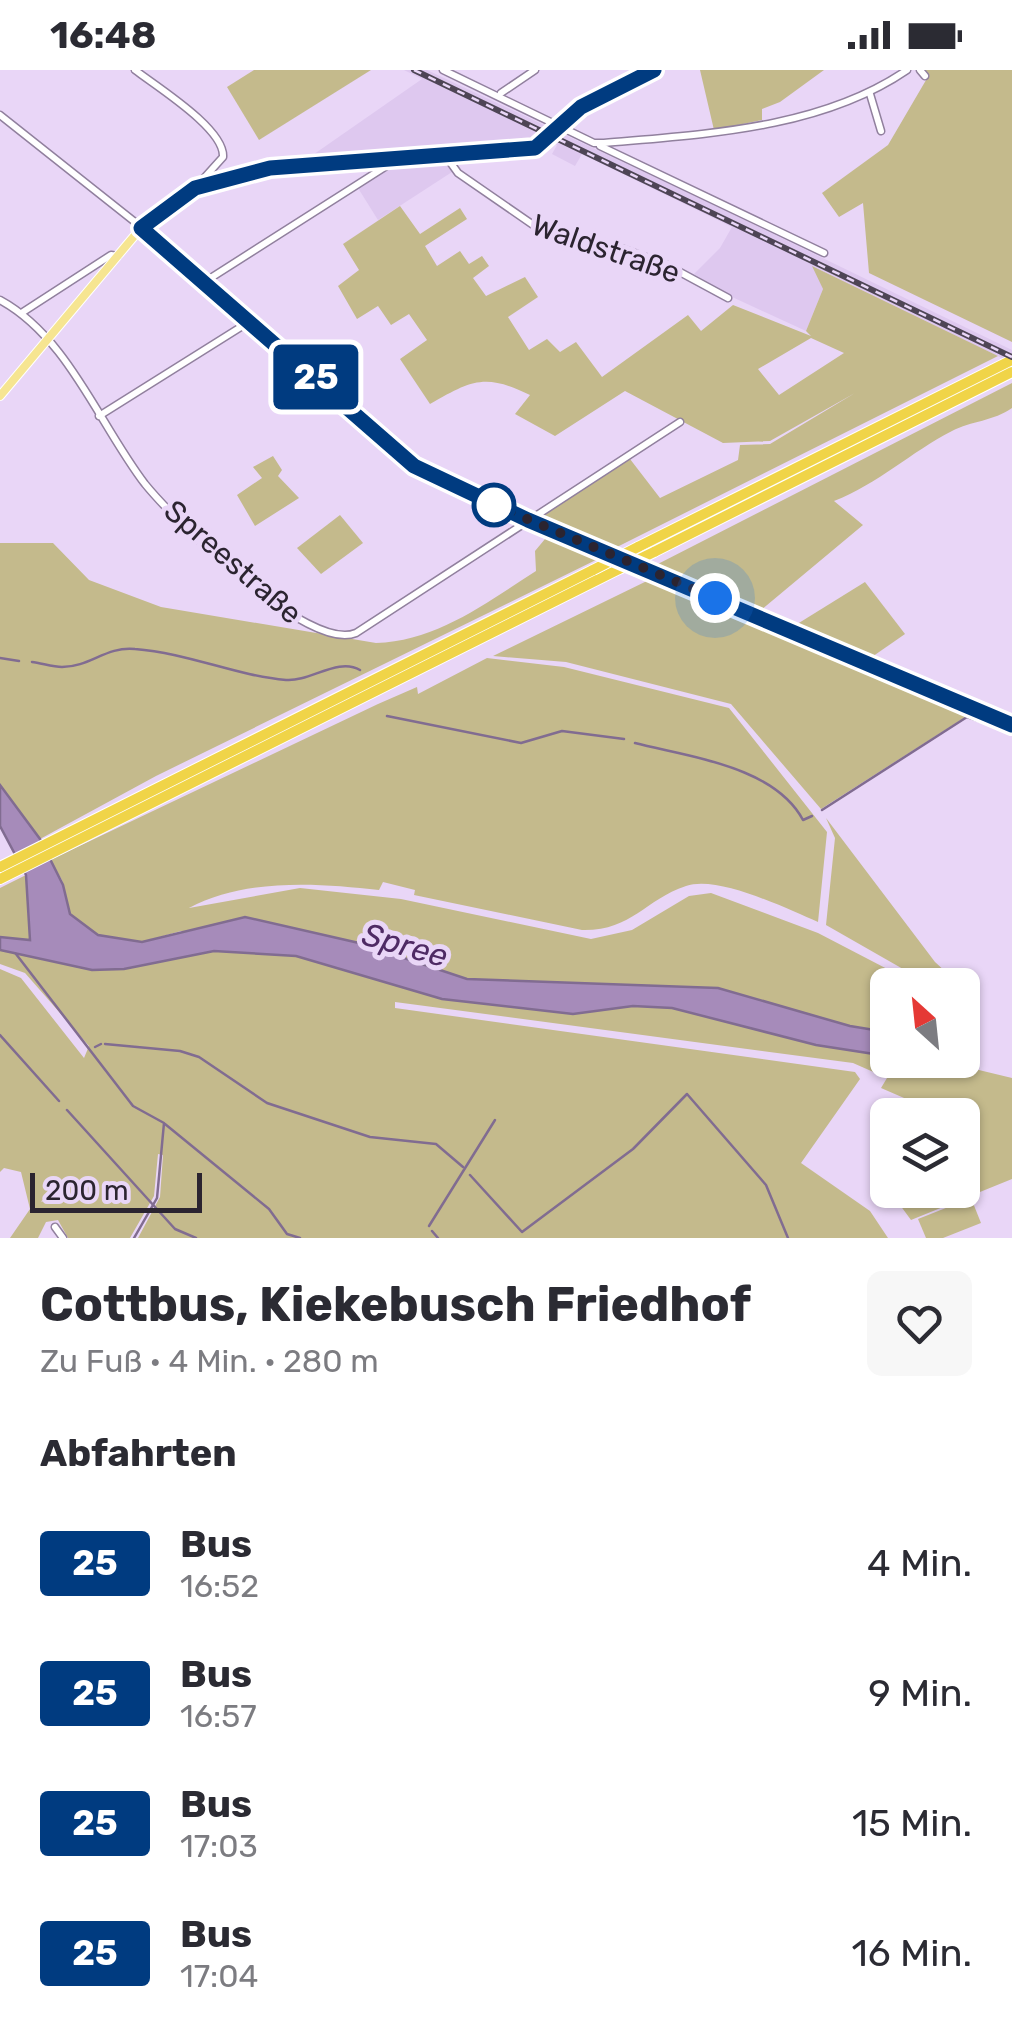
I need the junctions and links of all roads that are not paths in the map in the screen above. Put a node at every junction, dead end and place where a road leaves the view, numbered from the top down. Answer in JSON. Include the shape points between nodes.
{"nodes":[{"id":1,"x":135,"y":70,"type":"edge"},
{"id":2,"x":443,"y":70,"type":"edge"},
{"id":3,"x":536,"y":70,"type":"edge"},
{"id":4,"x":654,"y":70,"type":"edge"},
{"id":5,"x":907,"y":70,"type":"edge"},
{"id":6,"x":501,"y":92,"type":"dead end"},
{"id":7,"x":870,"y":94,"type":"junction"},
{"id":8,"x":0,"y":115,"type":"edge"},
{"id":9,"x":559,"y":126,"type":"junction"},
{"id":10,"x":881,"y":131,"type":"dead end"},
{"id":11,"x":594,"y":143,"type":"junction"},
{"id":12,"x":445,"y":155,"type":"junction"},
{"id":13,"x":400,"y":158,"type":"junction"},
{"id":14,"x":218,"y":163,"type":"junction"},
{"id":15,"x":227,"y":178,"type":"junction"},
{"id":16,"x":195,"y":188,"type":"junction"},
{"id":17,"x":141,"y":228,"type":"junction"},
{"id":18,"x":824,"y":252,"type":"dead end"},
{"id":19,"x":118,"y":256,"type":"junction"},
{"id":20,"x":206,"y":281,"type":"junction"},
{"id":21,"x":728,"y":298,"type":"dead end"},
{"id":22,"x":0,"y":300,"type":"edge"},
{"id":23,"x":23,"y":312,"type":"junction"},
{"id":24,"x":252,"y":320,"type":"junction"},
{"id":25,"x":48,"y":338,"type":"junction"},
{"id":26,"x":1012,"y":360,"type":"edge"},
{"id":27,"x":1010,"y":373,"type":"edge"},
{"id":28,"x":0,"y":396,"type":"edge"},
{"id":29,"x":99,"y":416,"type":"junction"},
{"id":30,"x":680,"y":422,"type":"dead end"},
{"id":31,"x":528,"y":520,"type":"junction"},
{"id":32,"x":1012,"y":726,"type":"edge"},
{"id":33,"x":58,"y":844,"type":"junction"},
{"id":34,"x":0,"y":867,"type":"edge"},
{"id":35,"x":0,"y":879,"type":"edge"},
{"id":36,"x":55,"y":1227,"type":"dead end"},
{"id":37,"x":63,"y":1238,"type":"edge"}],
"edges":[{"from":1,"to":14,"type":"street","via":[[208,129],[224,151]]},
{"from":2,"to":9,"type":"street"},
{"from":3,"to":6,"type":"street"},
{"from":4,"to":9,"type":"main road","via":[[616,85]]},
{"from":5,"to":7,"type":"street"},
{"from":7,"to":10,"type":"street"},
{"from":7,"to":11,"type":"street","via":[[748,128]]},
{"from":8,"to":17,"type":"street"},
{"from":9,"to":11,"type":"street"},
{"from":9,"to":12,"type":"main road","via":[[535,148]]},
{"from":11,"to":18,"type":"street"},
{"from":12,"to":13,"type":"main road"},
{"from":12,"to":21,"type":"street","name":"Waldstraße","via":[[458,173],[538,230],[618,247]]},
{"from":13,"to":15,"type":"main road","via":[[302,163]]},
{"from":13,"to":20,"type":"street"},
{"from":14,"to":15,"type":"street"},
{"from":14,"to":16,"type":"street"},
{"from":15,"to":16,"type":"main road"},
{"from":16,"to":17,"type":"main road"},
{"from":17,"to":19,"type":"main road"},
{"from":17,"to":20,"type":"street"},
{"from":19,"to":23,"type":"street"},
{"from":19,"to":25,"type":"main road"},
{"from":20,"to":24,"type":"street"},
{"from":22,"to":23,"type":"street","name":"Spreestraße"},
{"from":23,"to":25,"type":"street","name":"Spreestraße"},
{"from":24,"to":29,"type":"street"},
{"from":24,"to":31,"type":"street","via":[[402,458]]},
{"from":25,"to":28,"type":"main road"},
{"from":25,"to":29,"type":"street","name":"Spreestraße"},
{"from":26,"to":33,"type":"highway","bridge":true},
{"from":27,"to":33,"type":"highway","bridge":true},
{"from":29,"to":31,"type":"street","name":"Spreestraße","via":[[149,489],[216,554],[301,623],[342,636]]},
{"from":30,"to":31,"type":"street","name":"Spreestraße"},
{"from":31,"to":32,"type":"street"},
{"from":33,"to":34,"type":"highway"},
{"from":33,"to":35,"type":"highway"},
{"from":36,"to":37,"type":"street"}]}
